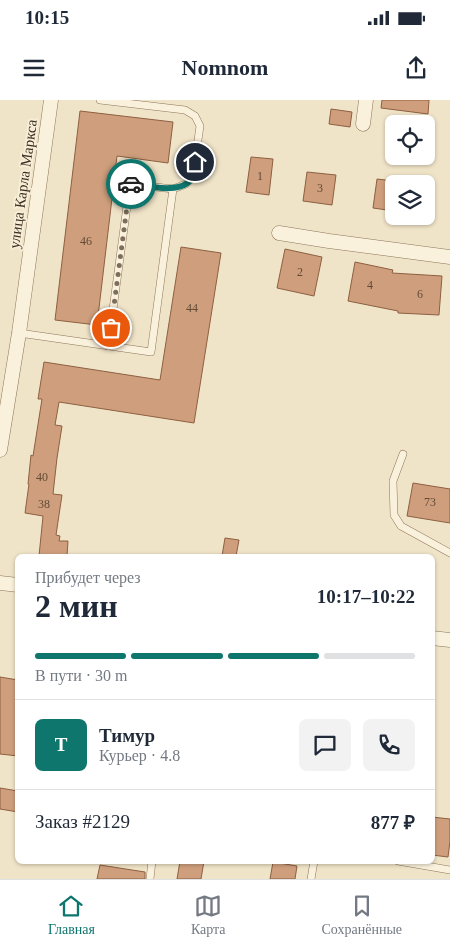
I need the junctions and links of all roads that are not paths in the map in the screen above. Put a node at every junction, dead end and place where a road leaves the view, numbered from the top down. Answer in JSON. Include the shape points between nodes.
{"nodes":[{"id":1,"x":52,"y":100,"type":"edge"},
{"id":2,"x":100,"y":100,"type":"edge"},
{"id":3,"x":366,"y":100,"type":"edge"},
{"id":4,"x":363,"y":124,"type":"dead end"},
{"id":5,"x":174,"y":189,"type":"junction"},
{"id":6,"x":279,"y":233,"type":"dead end"},
{"id":7,"x":450,"y":257,"type":"edge"},
{"id":8,"x":19,"y":333,"type":"junction"},
{"id":9,"x":108,"y":346,"type":"junction"},
{"id":10,"x":0,"y":450,"type":"edge"},
{"id":11,"x":403,"y":454,"type":"dead end"},
{"id":12,"x":450,"y":553,"type":"edge"},
{"id":13,"x":0,"y":583,"type":"edge"},
{"id":14,"x":15,"y":585,"type":"edge"},
{"id":15,"x":435,"y":638,"type":"edge"},
{"id":16,"x":450,"y":640,"type":"edge"},
{"id":17,"x":152,"y":864,"type":"edge"},
{"id":18,"x":314,"y":864,"type":"edge"},
{"id":19,"x":415,"y":864,"type":"edge"},
{"id":20,"x":450,"y":870,"type":"edge"},
{"id":21,"x":150,"y":879,"type":"edge"},
{"id":22,"x":311,"y":879,"type":"edge"}],
"edges":[{"from":1,"to":8,"type":"street","name":"улица Карла Маркса"},
{"from":2,"to":5,"type":"lane","via":[[185,110],[195,116],[200,126],[192,177]]},
{"from":3,"to":4,"type":"street"},
{"from":5,"to":9,"type":"lane","via":[[130,184]]},
{"from":5,"to":9,"type":"lane","via":[[151,352]]},
{"from":6,"to":7,"type":"street"},
{"from":8,"to":9,"type":"lane"},
{"from":8,"to":10,"type":"street","name":"улица Карла Маркса"},
{"from":11,"to":12,"type":"lane","via":[[393,481],[394,515],[401,526]]},
{"from":13,"to":14,"type":"street"},
{"from":15,"to":16,"type":"street"},
{"from":17,"to":21,"type":"lane"},
{"from":18,"to":22,"type":"lane"},
{"from":19,"to":20,"type":"lane"}]}
